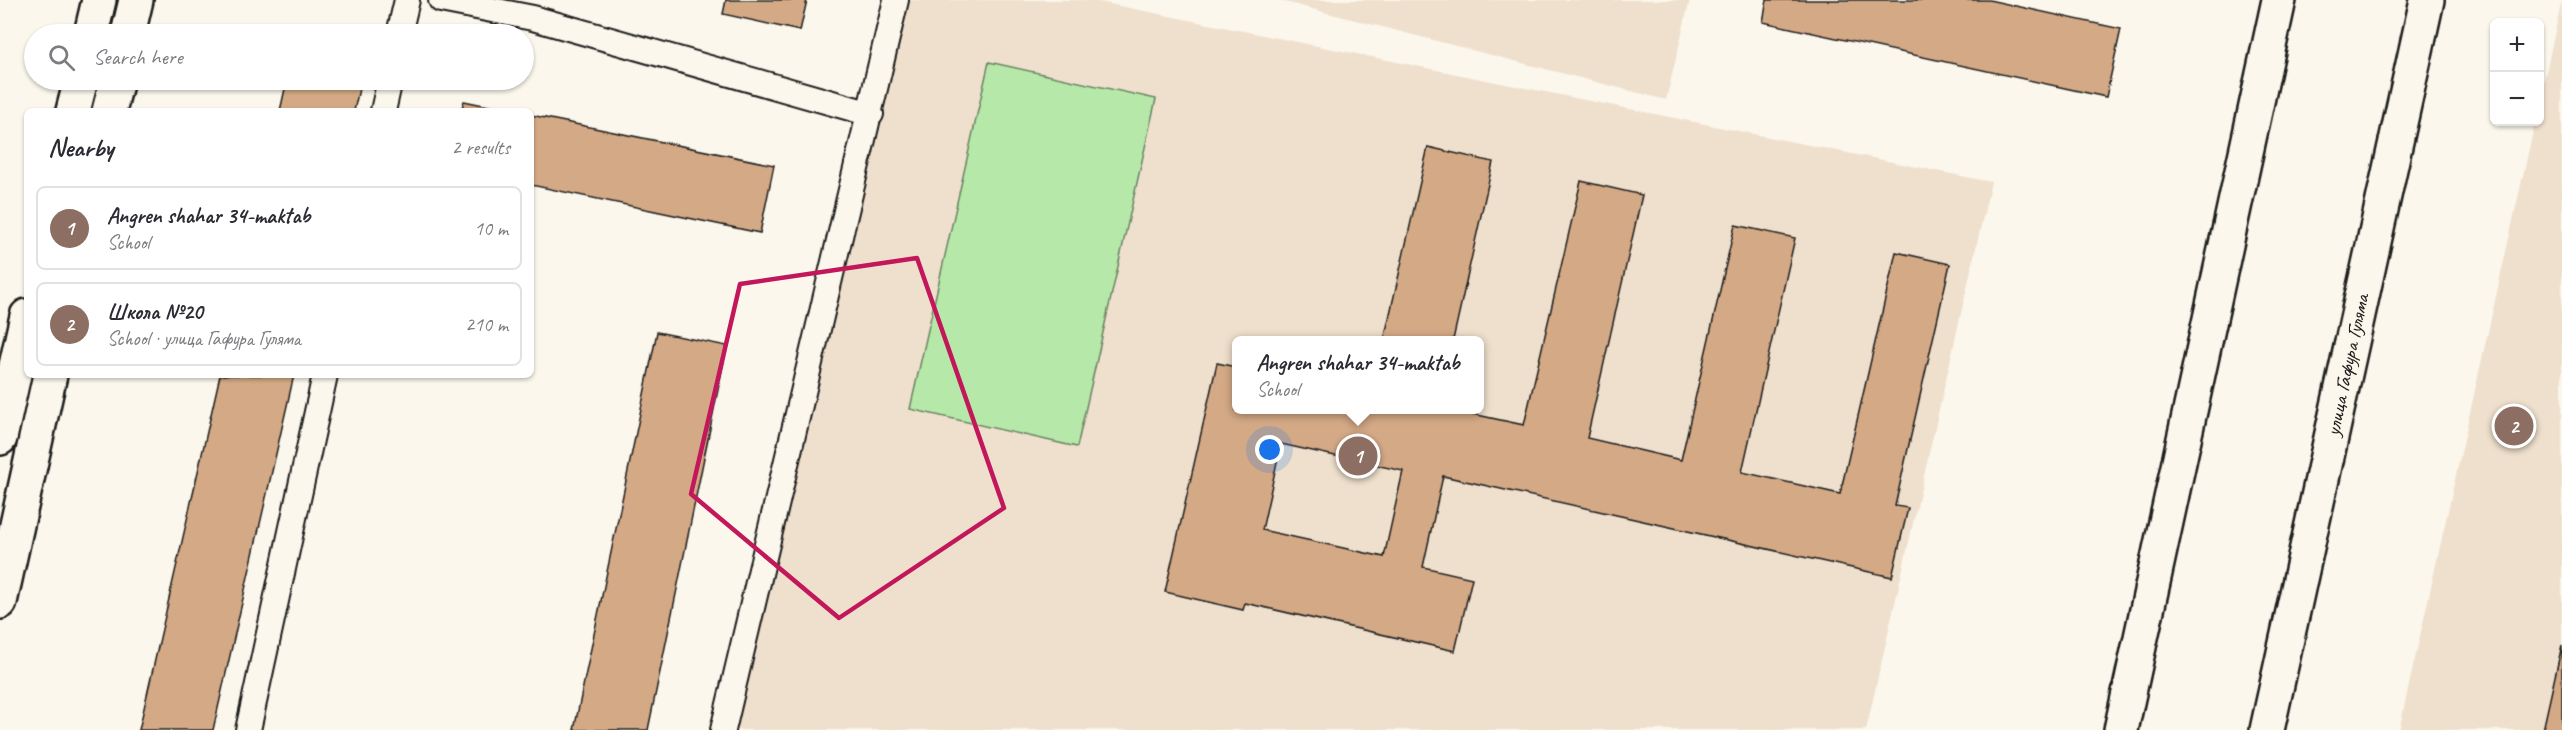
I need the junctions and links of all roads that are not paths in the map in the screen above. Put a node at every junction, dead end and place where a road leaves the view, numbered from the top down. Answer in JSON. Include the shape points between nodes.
{"nodes":[{"id":1,"x":99,"y":0,"type":"edge"},
{"id":2,"x":136,"y":0,"type":"edge"},
{"id":3,"x":407,"y":0,"type":"edge"},
{"id":4,"x":441,"y":0,"type":"edge"},
{"id":5,"x":896,"y":0,"type":"edge"},
{"id":6,"x":2279,"y":0,"type":"edge"},
{"id":7,"x":2427,"y":0,"type":"edge"},
{"id":8,"x":535,"y":9,"type":"edge"},
{"id":9,"x":93,"y":24,"type":"edge"},
{"id":10,"x":130,"y":24,"type":"edge"},
{"id":11,"x":401,"y":24,"type":"edge"},
{"id":12,"x":78,"y":90,"type":"edge"},
{"id":13,"x":114,"y":90,"type":"edge"},
{"id":14,"x":388,"y":90,"type":"edge"},
{"id":15,"x":74,"y":108,"type":"edge"},
{"id":16,"x":110,"y":108,"type":"edge"},
{"id":17,"x":384,"y":108,"type":"edge"},
{"id":18,"x":871,"y":114,"type":"junction"},
{"id":19,"x":24,"y":330,"type":"edge"},
{"id":20,"x":49,"y":378,"type":"edge"},
{"id":21,"x":324,"y":378,"type":"edge"},
{"id":22,"x":0,"y":438,"type":"edge"},
{"id":23,"x":0,"y":602,"type":"edge"},
{"id":24,"x":248,"y":730,"type":"edge"},
{"id":25,"x":723,"y":730,"type":"edge"},
{"id":26,"x":2121,"y":730,"type":"edge"},
{"id":27,"x":2267,"y":730,"type":"edge"}],
"edges":[{"from":1,"to":9,"type":"main road"},
{"from":2,"to":10,"type":"main road"},
{"from":3,"to":11,"type":"lane"},
{"from":4,"to":8,"type":"lane"},
{"from":5,"to":18,"type":"lane"},
{"from":6,"to":26,"type":"main road"},
{"from":7,"to":27,"type":"main road","name":"улица Гафура Гуляма"},
{"from":8,"to":18,"type":"lane"},
{"from":12,"to":15,"type":"main road"},
{"from":13,"to":16,"type":"main road"},
{"from":14,"to":17,"type":"lane"},
{"from":18,"to":25,"type":"lane"},
{"from":19,"to":22,"type":"main road"},
{"from":20,"to":23,"type":"main road"},
{"from":21,"to":24,"type":"lane"}]}
